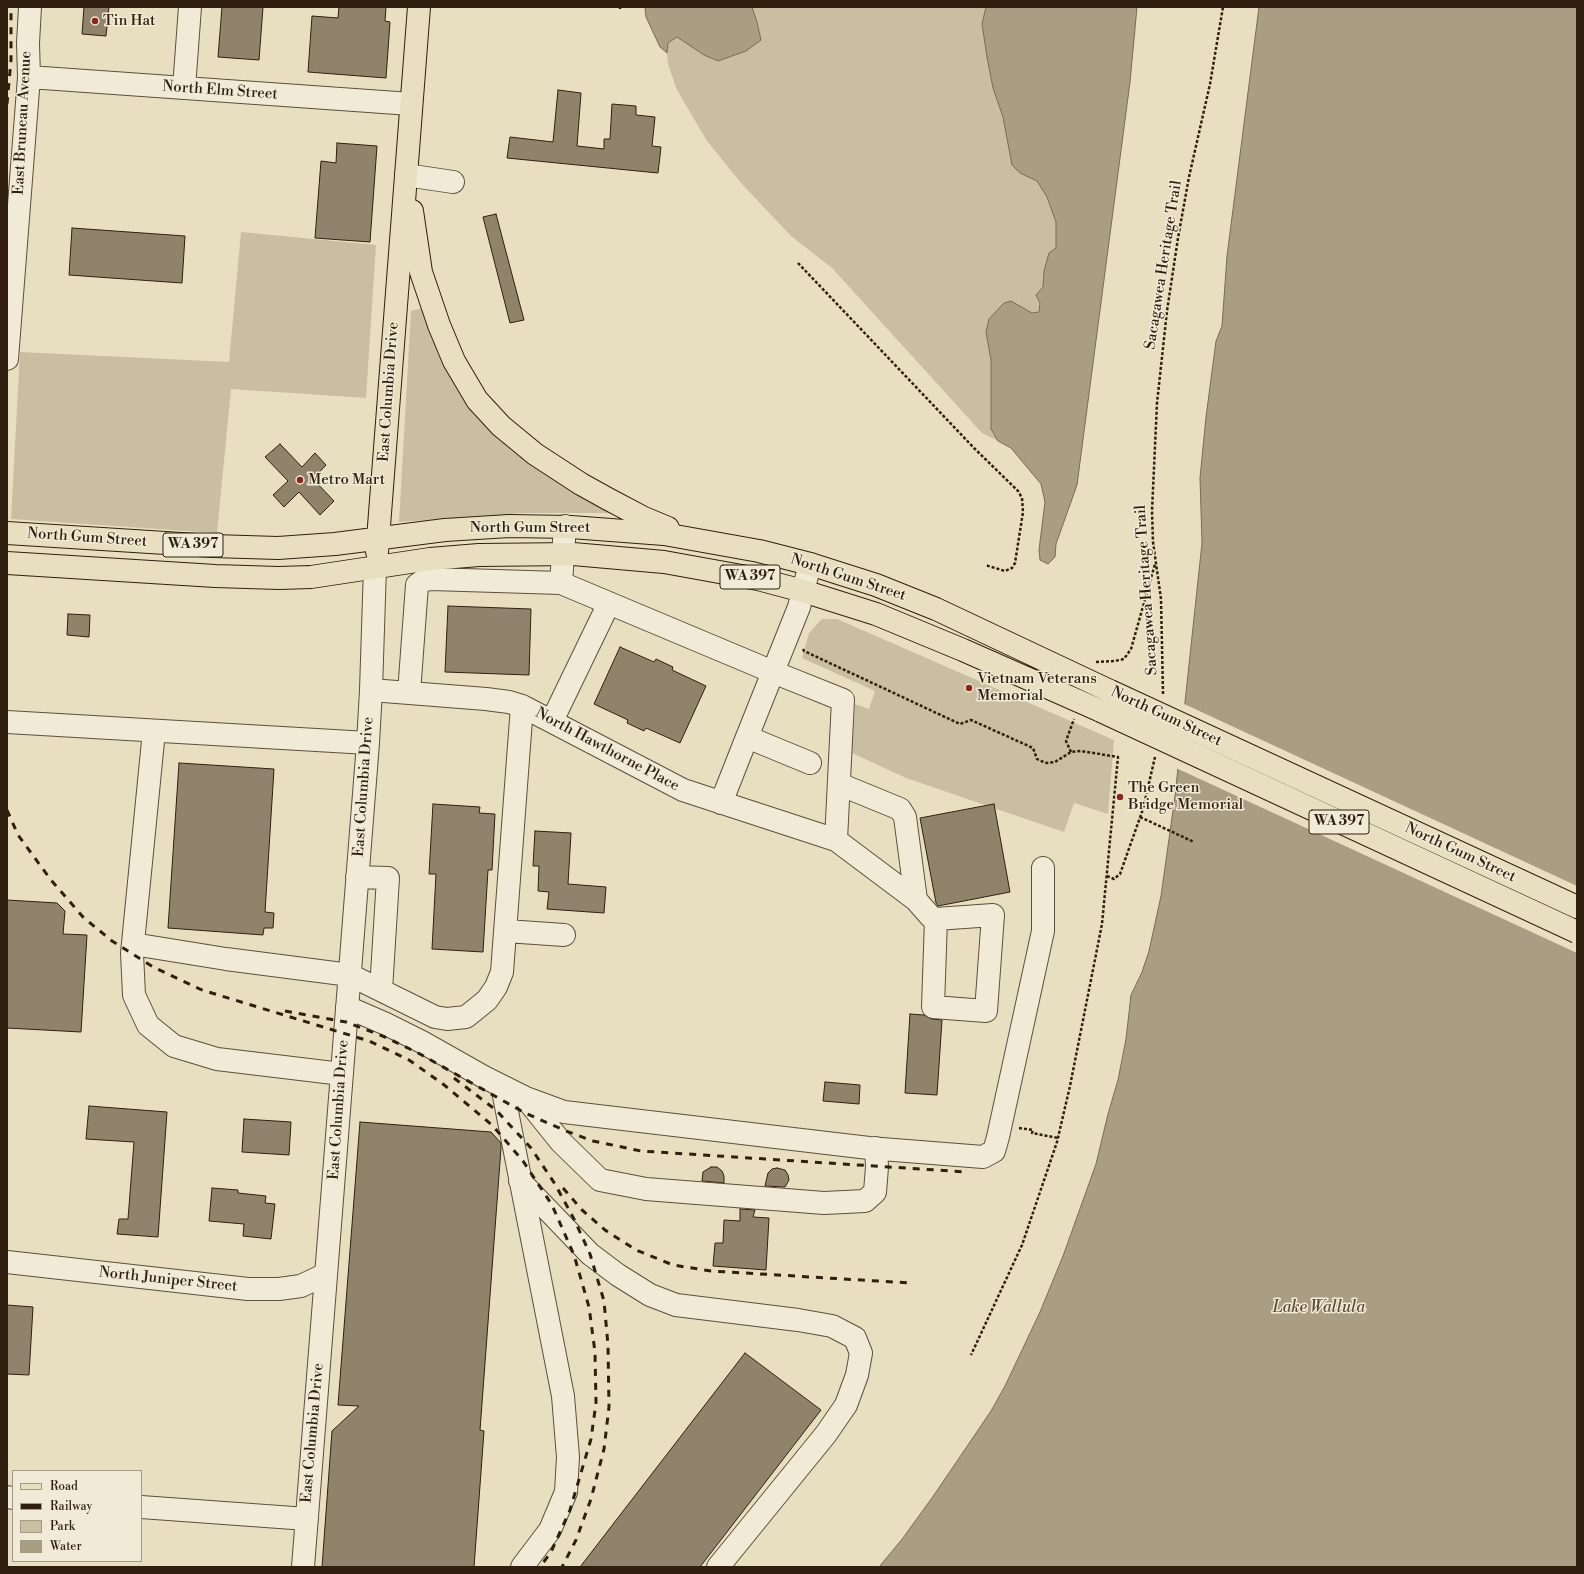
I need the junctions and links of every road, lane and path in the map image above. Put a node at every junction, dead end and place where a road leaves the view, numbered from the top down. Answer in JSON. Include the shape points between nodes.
{"nodes":[{"id":1,"x":30,"y":7,"type":"edge"},
{"id":2,"x":190,"y":7,"type":"edge"},
{"id":3,"x":419,"y":7,"type":"edge"},
{"id":4,"x":1223,"y":7,"type":"edge"},
{"id":5,"x":29,"y":77,"type":"junction"},
{"id":6,"x":184,"y":88,"type":"junction"},
{"id":7,"x":411,"y":104,"type":"junction"},
{"id":8,"x":406,"y":175,"type":"junction"},
{"id":9,"x":453,"y":182,"type":"dead end"},
{"id":10,"x":798,"y":264,"type":"dead end"},
{"id":11,"x":7,"y":350,"type":"edge"},
{"id":12,"x":565,"y":526,"type":"junction"},
{"id":13,"x":7,"y":533,"type":"edge"},
{"id":14,"x":378,"y":538,"type":"junction"},
{"id":15,"x":696,"y":539,"type":"junction"},
{"id":16,"x":563,"y":554,"type":"junction"},
{"id":17,"x":1156,"y":562,"type":"junction"},
{"id":18,"x":7,"y":563,"type":"edge"},
{"id":19,"x":810,"y":564,"type":"junction"},
{"id":20,"x":985,"y":565,"type":"dead end"},
{"id":21,"x":376,"y":567,"type":"junction"},
{"id":22,"x":561,"y":583,"type":"junction"},
{"id":23,"x":803,"y":591,"type":"junction"},
{"id":24,"x":609,"y":603,"type":"junction"},
{"id":25,"x":800,"y":643,"type":"dead end"},
{"id":26,"x":1090,"y":664,"type":"dead end"},
{"id":27,"x":773,"y":672,"type":"junction"},
{"id":28,"x":372,"y":690,"type":"junction"},
{"id":29,"x":409,"y":693,"type":"junction"},
{"id":30,"x":1163,"y":697,"type":"dead end"},
{"id":31,"x":522,"y":706,"type":"junction"},
{"id":32,"x":1081,"y":720,"type":"dead end"},
{"id":33,"x":552,"y":721,"type":"junction"},
{"id":34,"x":7,"y":722,"type":"edge"},
{"id":35,"x":154,"y":731,"type":"junction"},
{"id":36,"x":747,"y":737,"type":"junction"},
{"id":37,"x":368,"y":743,"type":"junction"},
{"id":38,"x":1156,"y":751,"type":"dead end"},
{"id":39,"x":1071,"y":752,"type":"junction"},
{"id":40,"x":810,"y":763,"type":"dead end"},
{"id":41,"x":839,"y":784,"type":"junction"},
{"id":42,"x":721,"y":803,"type":"junction"},
{"id":43,"x":1140,"y":817,"type":"junction"},
{"id":44,"x":836,"y":840,"type":"junction"},
{"id":45,"x":1194,"y":842,"type":"dead end"},
{"id":46,"x":1043,"y":868,"type":"dead end"},
{"id":47,"x":1106,"y":876,"type":"junction"},
{"id":48,"x":357,"y":877,"type":"junction"},
{"id":49,"x":916,"y":900,"type":"junction"},
{"id":50,"x":1577,"y":908,"type":"edge"},
{"id":51,"x":936,"y":919,"type":"junction"},
{"id":52,"x":506,"y":932,"type":"junction"},
{"id":53,"x":1577,"y":932,"type":"edge"},
{"id":54,"x":564,"y":935,"type":"dead end"},
{"id":55,"x":133,"y":944,"type":"junction"},
{"id":56,"x":350,"y":975,"type":"junction"},
{"id":57,"x":381,"y":990,"type":"junction"},
{"id":58,"x":347,"y":1008,"type":"junction"},
{"id":59,"x":342,"y":1074,"type":"junction"},
{"id":60,"x":502,"y":1086,"type":"junction"},
{"id":61,"x":526,"y":1098,"type":"junction"},
{"id":62,"x":1016,"y":1127,"type":"dead end"},
{"id":63,"x":1058,"y":1138,"type":"junction"},
{"id":64,"x":876,"y":1148,"type":"junction"},
{"id":65,"x":520,"y":1181,"type":"junction"},
{"id":66,"x":7,"y":1262,"type":"edge"},
{"id":67,"x":326,"y":1274,"type":"junction"},
{"id":68,"x":971,"y":1355,"type":"dead end"},
{"id":69,"x":566,"y":1492,"type":"junction"},
{"id":70,"x":142,"y":1507,"type":"edge"},
{"id":71,"x":307,"y":1518,"type":"junction"},
{"id":72,"x":303,"y":1567,"type":"edge"},
{"id":73,"x":522,"y":1567,"type":"edge"},
{"id":74,"x":537,"y":1567,"type":"edge"},
{"id":75,"x":718,"y":1567,"type":"edge"}],
"edges":[{"from":1,"to":5,"type":"street","name":"East Bruneau Avenue"},
{"from":2,"to":6,"type":"street"},
{"from":3,"to":7,"type":"main road","name":"East Columbia Drive"},
{"from":4,"to":17,"type":"path","name":"Sacagawea Heritage Trail","via":[[1210,84],[1189,177],[1167,311],[1157,403],[1152,511]]},
{"from":5,"to":6,"type":"street","name":"North Elm Street"},
{"from":5,"to":11,"type":"street","name":"East Bruneau Avenue"},
{"from":6,"to":7,"type":"street","name":"North Elm Street"},
{"from":7,"to":8,"type":"main road","name":"East Columbia Drive"},
{"from":8,"to":9,"type":"street"},
{"from":8,"to":14,"type":"main road","name":"East Columbia Drive"},
{"from":8,"to":15,"type":"main road","via":[[421,272],[454,361],[477,400],[501,426],[536,454],[581,484],[644,518]]},
{"from":10,"to":20,"type":"path","via":[[1018,491],[1022,498],[1023,512],[1015,563],[1012,568],[1005,571]]},
{"from":12,"to":14,"type":"main road","name":"North Gum Street","number":"WA 397","via":[[477,528]]},
{"from":12,"to":15,"type":"main road","name":"North Gum Street","number":"WA 397"},
{"from":12,"to":16,"type":"street"},
{"from":13,"to":14,"type":"main road","name":"North Gum Street","number":"WA 397","via":[[247,548],[309,546]]},
{"from":14,"to":21,"type":"main road","name":"East Columbia Drive"},
{"from":15,"to":19,"type":"main road","name":"North Gum Street","number":"WA 397"},
{"from":16,"to":21,"type":"main road","name":"North Gum Street","number":"WA 397","via":[[451,557]]},
{"from":16,"to":22,"type":"street"},
{"from":16,"to":23,"type":"main road","name":"North Gum Street","number":"WA 397","via":[[690,566]]},
{"from":17,"to":26,"type":"path","via":[[1131,649],[1124,659]]},
{"from":17,"to":30,"type":"path","name":"Sacagawea Heritage Trail","via":[[1161,599]]},
{"from":18,"to":21,"type":"main road","name":"North Gum Street","number":"WA 397","via":[[279,578]]},
{"from":19,"to":23,"type":"street"},
{"from":19,"to":50,"type":"main road","name":"North Gum Street","number":"WA 397","bridge":true,"via":[[876,585],[936,609]]},
{"from":21,"to":28,"type":"street","name":"East Columbia Drive"},
{"from":22,"to":24,"type":"street"},
{"from":22,"to":29,"type":"street","via":[[431,579],[417,585]]},
{"from":23,"to":27,"type":"street"},
{"from":23,"to":53,"type":"main road","name":"North Gum Street","number":"WA 397","bridge":true,"via":[[920,631]]},
{"from":24,"to":27,"type":"street"},
{"from":24,"to":33,"type":"street"},
{"from":25,"to":39,"type":"path","via":[[804,651],[960,724],[971,720],[1033,748],[1037,759],[1041,761],[1055,762]]},
{"from":27,"to":36,"type":"street"},
{"from":27,"to":41,"type":"street","via":[[843,700]]},
{"from":28,"to":29,"type":"street","name":"North Hawthorne Place"},
{"from":28,"to":37,"type":"street","name":"East Columbia Drive"},
{"from":29,"to":31,"type":"street","name":"North Hawthorne Place","via":[[499,700]]},
{"from":31,"to":33,"type":"street","name":"North Hawthorne Place"},
{"from":31,"to":52,"type":"street"},
{"from":32,"to":39,"type":"path","via":[[1075,717],[1066,741]]},
{"from":33,"to":42,"type":"street","name":"North Hawthorne Place","via":[[673,785]]},
{"from":34,"to":35,"type":"street"},
{"from":35,"to":37,"type":"street"},
{"from":35,"to":55,"type":"street"},
{"from":36,"to":40,"type":"street"},
{"from":36,"to":42,"type":"street"},
{"from":37,"to":48,"type":"street","name":"East Columbia Drive"},
{"from":38,"to":43,"type":"path"},
{"from":39,"to":47,"type":"path","via":[[1118,757]]},
{"from":41,"to":44,"type":"street"},
{"from":41,"to":49,"type":"street","via":[[900,809],[905,817]]},
{"from":42,"to":44,"type":"street","name":"North Hawthorne Place"},
{"from":43,"to":45,"type":"path"},
{"from":43,"to":47,"type":"path","via":[[1120,874],[1114,879]]},
{"from":44,"to":49,"type":"street","name":"North Hawthorne Place"},
{"from":46,"to":64,"type":"street","via":[[1043,931],[994,1151],[982,1157]]},
{"from":47,"to":63,"type":"path","via":[[1100,932]]},
{"from":48,"to":56,"type":"street","name":"East Columbia Drive"},
{"from":48,"to":57,"type":"street","via":[[388,878]]},
{"from":49,"to":51,"type":"street","name":"North Hawthorne Place"},
{"from":51,"to":51,"type":"street","via":[[994,914],[986,1011],[933,1007]]},
{"from":52,"to":54,"type":"street"},
{"from":52,"to":57,"type":"street","via":[[502,972],[496,987],[487,1000],[466,1017],[434,1017]]},
{"from":55,"to":56,"type":"street","via":[[226,960]]},
{"from":55,"to":59,"type":"street","via":[[134,995],[148,1025],[174,1046],[217,1059]]},
{"from":56,"to":57,"type":"street"},
{"from":56,"to":58,"type":"street","name":"East Columbia Drive"},
{"from":58,"to":59,"type":"street","name":"East Columbia Drive"},
{"from":58,"to":60,"type":"street","via":[[422,1042]]},
{"from":59,"to":67,"type":"street","name":"East Columbia Drive"},
{"from":60,"to":61,"type":"street"},
{"from":60,"to":65,"type":"street"},
{"from":61,"to":64,"type":"street","via":[[553,1109],[576,1114]]},
{"from":61,"to":64,"type":"street","via":[[561,1142],[600,1180],[646,1189],[824,1203],[865,1201],[875,1192]]},
{"from":62,"to":63,"type":"path"},
{"from":63,"to":68,"type":"path","via":[[1022,1245]]},
{"from":65,"to":69,"type":"street","via":[[563,1396],[568,1457]]},
{"from":65,"to":75,"type":"street","via":[[590,1254],[650,1295],[676,1305],[832,1326],[854,1338],[861,1352],[857,1375],[846,1405],[826,1434]]},
{"from":66,"to":67,"type":"street","name":"North Juniper Street","via":[[248,1289],[301,1286]]},
{"from":67,"to":71,"type":"street","name":"East Columbia Drive"},
{"from":69,"to":73,"type":"street","via":[[550,1530]]},
{"from":69,"to":74,"type":"street","via":[[557,1532]]},
{"from":70,"to":71,"type":"street"},
{"from":71,"to":72,"type":"street","name":"East Columbia Drive"}]}
